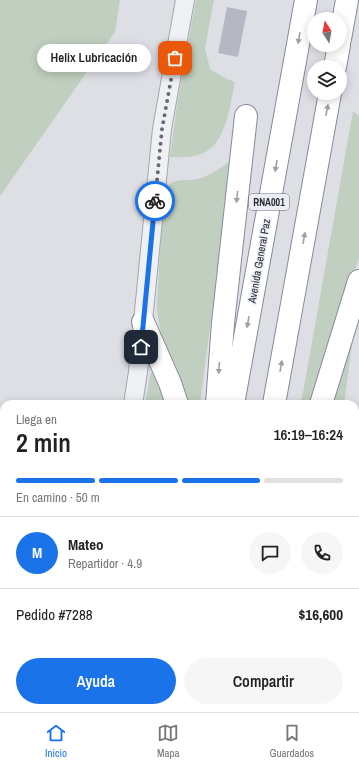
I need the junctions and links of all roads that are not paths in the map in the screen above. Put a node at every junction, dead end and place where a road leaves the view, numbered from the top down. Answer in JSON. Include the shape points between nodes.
{"nodes":[{"id":1,"x":185,"y":0,"type":"edge"},
{"id":2,"x":306,"y":0,"type":"edge"},
{"id":3,"x":347,"y":0,"type":"edge"},
{"id":4,"x":345,"y":12,"type":"edge"},
{"id":5,"x":329,"y":100,"type":"edge"},
{"id":6,"x":246,"y":116,"type":"dead end"},
{"id":7,"x":359,"y":281,"type":"edge"},
{"id":8,"x":143,"y":322,"type":"junction"},
{"id":9,"x":134,"y":400,"type":"edge"},
{"id":10,"x":176,"y":400,"type":"edge"},
{"id":11,"x":217,"y":400,"type":"edge"},
{"id":12,"x":234,"y":400,"type":"edge"},
{"id":13,"x":275,"y":400,"type":"edge"},
{"id":14,"x":322,"y":400,"type":"edge"}],
"edges":[{"from":1,"to":8,"type":"street","via":[[162,129]]},
{"from":2,"to":12,"type":"highway","name":"Avenida General Paz","number":"RNA001","one_way":true},
{"from":3,"to":4,"type":"highway"},
{"from":13,"to":5,"type":"highway","one_way":true},
{"from":6,"to":11,"type":"highway","one_way":true,"via":[[223,323]]},
{"from":7,"to":14,"type":"highway"},
{"from":8,"to":9,"type":"street"},
{"from":8,"to":10,"type":"highway"}]}
